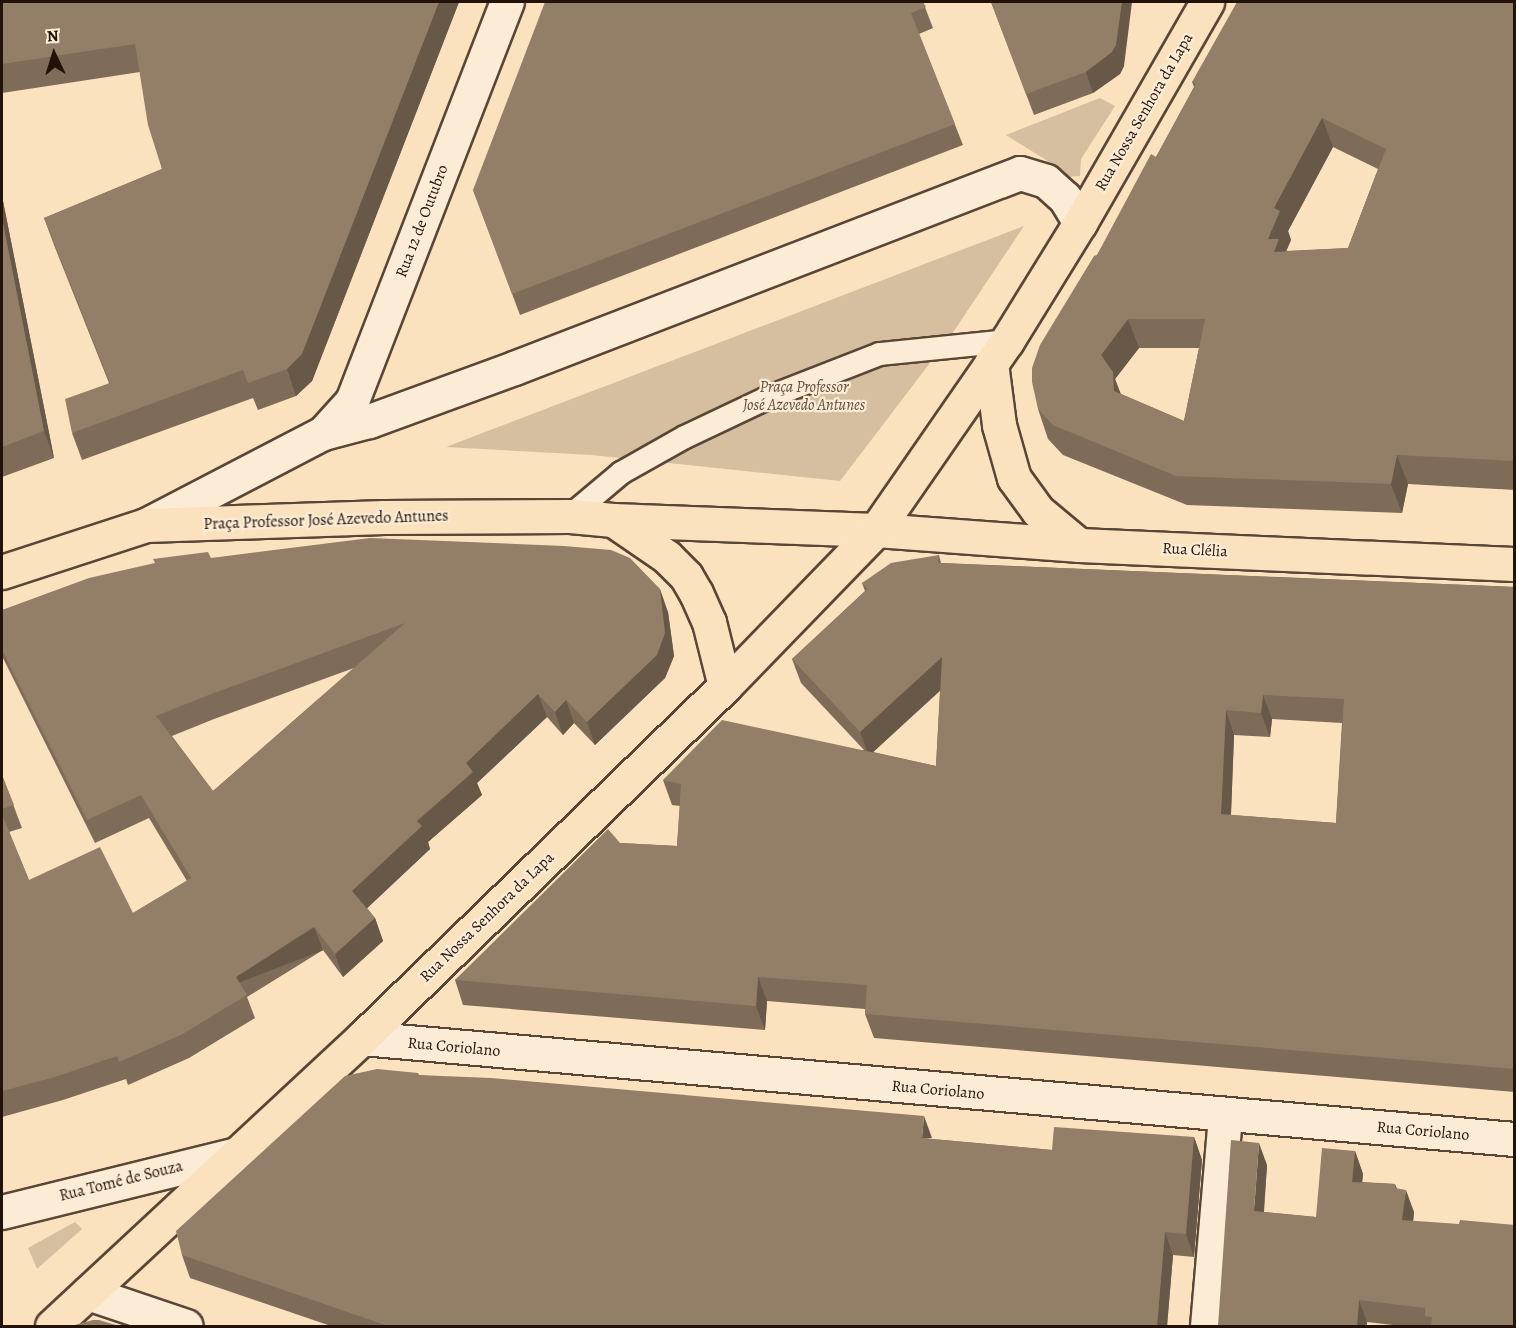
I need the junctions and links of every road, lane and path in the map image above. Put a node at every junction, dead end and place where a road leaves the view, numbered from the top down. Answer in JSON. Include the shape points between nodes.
{"nodes":[{"id":1,"x":507,"y":2,"type":"edge"},
{"id":2,"x":1207,"y":2,"type":"edge"},
{"id":3,"x":1080,"y":223,"type":"junction"},
{"id":4,"x":999,"y":352,"type":"junction"},
{"id":5,"x":323,"y":433,"type":"junction"},
{"id":6,"x":570,"y":516,"type":"junction"},
{"id":7,"x":613,"y":520,"type":"junction"},
{"id":8,"x":146,"y":525,"type":"junction"},
{"id":9,"x":876,"y":530,"type":"junction"},
{"id":10,"x":1079,"y":545,"type":"junction"},
{"id":11,"x":1515,"y":564,"type":"edge"},
{"id":12,"x":2,"y":572,"type":"edge"},
{"id":13,"x":725,"y":686,"type":"junction"},
{"id":14,"x":362,"y":1038,"type":"junction"},
{"id":15,"x":1225,"y":1115,"type":"junction"},
{"id":16,"x":1515,"y":1139,"type":"edge"},
{"id":17,"x":240,"y":1153,"type":"junction"},
{"id":18,"x":2,"y":1212,"type":"edge"},
{"id":19,"x":88,"y":1293,"type":"junction"},
{"id":20,"x":52,"y":1326,"type":"edge"},
{"id":21,"x":186,"y":1326,"type":"edge"},
{"id":22,"x":1207,"y":1326,"type":"edge"}],
"edges":[{"from":1,"to":5,"type":"street","name":"Rua 12 de Outubro","via":[[352,401]]},
{"from":2,"to":3,"type":"main road","name":"Rua Nossa Senhora da Lapa"},
{"from":3,"to":4,"type":"main road"},
{"from":3,"to":5,"type":"street","name":"Praça Professor José Azevedo Antunes","via":[[1065,198],[1046,181],[1020,173],[503,372],[369,421]]},
{"from":4,"to":6,"type":"lane","via":[[880,354],[766,398],[685,437],[629,468]]},
{"from":4,"to":9,"type":"main road"},
{"from":4,"to":10,"type":"main road","via":[[999,425],[1014,478],[1038,511]]},
{"from":5,"to":8,"type":"street","name":"Praça Professor José Azevedo Antunes"},
{"from":6,"to":7,"type":"main road","name":"Praça Professor José Azevedo Antunes"},
{"from":6,"to":8,"type":"main road","name":"Praça Professor José Azevedo Antunes"},
{"from":7,"to":9,"type":"main road","name":"Praça Professor José Azevedo Antunes"},
{"from":7,"to":13,"type":"main road","via":[[667,557],[686,576],[709,622]]},
{"from":8,"to":12,"type":"main road"},
{"from":9,"to":10,"type":"main road","name":"Rua Clélia"},
{"from":9,"to":13,"type":"main road","name":"Rua Nossa Senhora da Lapa"},
{"from":10,"to":11,"type":"main road","name":"Rua Clélia"},
{"from":13,"to":14,"type":"main road","name":"Rua Nossa Senhora da Lapa"},
{"from":14,"to":15,"type":"street","name":"Rua Coriolano"},
{"from":14,"to":17,"type":"main road","name":"Rua Nossa Senhora da Lapa"},
{"from":15,"to":16,"type":"street","name":"Rua Coriolano"},
{"from":15,"to":22,"type":"street"},
{"from":17,"to":18,"type":"street","name":"Rua Tomé de Souza"},
{"from":17,"to":19,"type":"main road","name":"Rua Nossa Senhora da Lapa"},
{"from":19,"to":20,"type":"main road","name":"Rua Nossa Senhora da Lapa"},
{"from":19,"to":21,"type":"street"}]}
